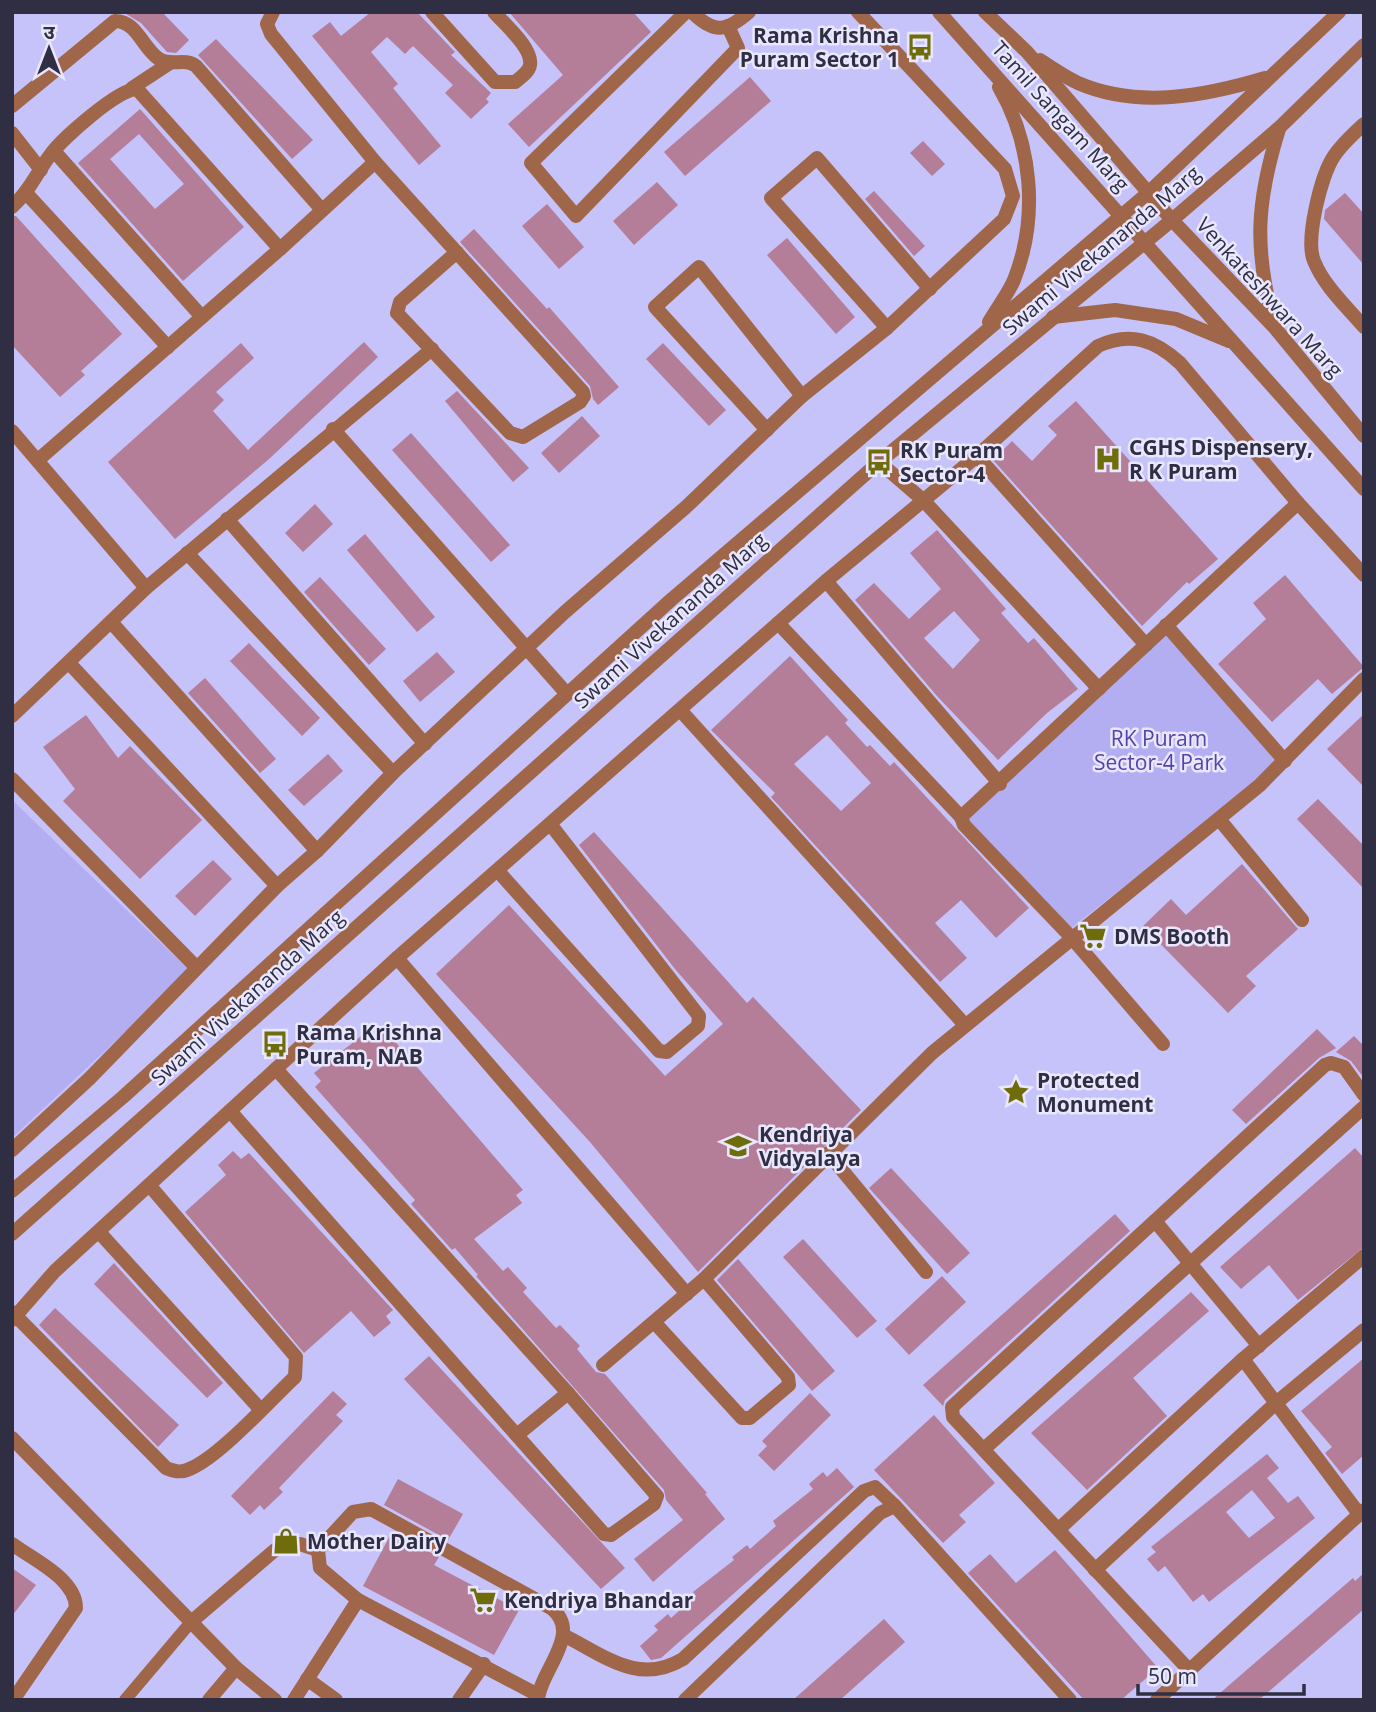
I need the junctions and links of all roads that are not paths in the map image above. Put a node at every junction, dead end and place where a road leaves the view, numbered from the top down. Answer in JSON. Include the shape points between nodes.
{"nodes":[{"id":1,"x":432,"y":12,"type":"edge"},
{"id":2,"x":494,"y":12,"type":"edge"},
{"id":3,"x":686,"y":12,"type":"edge"},
{"id":4,"x":692,"y":12,"type":"edge"},
{"id":5,"x":749,"y":12,"type":"edge"},
{"id":6,"x":858,"y":12,"type":"edge"},
{"id":7,"x":939,"y":12,"type":"edge"},
{"id":8,"x":985,"y":12,"type":"edge"},
{"id":9,"x":1339,"y":12,"type":"edge"},
{"id":10,"x":268,"y":14,"type":"edge"},
{"id":11,"x":728,"y":26,"type":"junction"},
{"id":12,"x":1364,"y":46,"type":"edge"},
{"id":13,"x":1027,"y":52,"type":"junction"},
{"id":14,"x":985,"y":62,"type":"junction"},
{"id":15,"x":170,"y":63,"type":"junction"},
{"id":16,"x":1267,"y":77,"type":"junction"},
{"id":17,"x":132,"y":88,"type":"junction"},
{"id":18,"x":12,"y":106,"type":"edge"},
{"id":19,"x":1364,"y":124,"type":"edge"},
{"id":20,"x":1280,"y":127,"type":"junction"},
{"id":21,"x":12,"y":133,"type":"edge"},
{"id":22,"x":54,"y":151,"type":"junction"},
{"id":23,"x":374,"y":162,"type":"junction"},
{"id":24,"x":41,"y":170,"type":"junction"},
{"id":25,"x":1148,"y":193,"type":"junction"},
{"id":26,"x":27,"y":194,"type":"junction"},
{"id":27,"x":12,"y":207,"type":"edge"},
{"id":28,"x":322,"y":210,"type":"junction"},
{"id":29,"x":1122,"y":216,"type":"junction"},
{"id":30,"x":1172,"y":220,"type":"junction"},
{"id":31,"x":1144,"y":243,"type":"junction"},
{"id":32,"x":280,"y":249,"type":"junction"},
{"id":33,"x":457,"y":252,"type":"junction"},
{"id":34,"x":930,"y":289,"type":"junction"},
{"id":35,"x":202,"y":317,"type":"junction"},
{"id":36,"x":1053,"y":317,"type":"junction"},
{"id":37,"x":1364,"y":327,"type":"edge"},
{"id":38,"x":887,"y":328,"type":"junction"},
{"id":39,"x":1275,"y":328,"type":"junction"},
{"id":40,"x":985,"y":329,"type":"junction"},
{"id":41,"x":1234,"y":343,"type":"junction"},
{"id":42,"x":168,"y":347,"type":"junction"},
{"id":43,"x":432,"y":349,"type":"junction"},
{"id":44,"x":802,"y":396,"type":"junction"},
{"id":45,"x":333,"y":429,"type":"junction"},
{"id":46,"x":767,"y":430,"type":"junction"},
{"id":47,"x":12,"y":431,"type":"edge"},
{"id":48,"x":1364,"y":436,"type":"edge"},
{"id":49,"x":977,"y":456,"type":"junction"},
{"id":50,"x":38,"y":460,"type":"junction"},
{"id":51,"x":879,"y":462,"type":"junction"},
{"id":52,"x":1364,"y":489,"type":"edge"},
{"id":53,"x":923,"y":500,"type":"junction"},
{"id":54,"x":1298,"y":503,"type":"junction"},
{"id":55,"x":227,"y":519,"type":"junction"},
{"id":56,"x":187,"y":553,"type":"junction"},
{"id":57,"x":1364,"y":575,"type":"edge"},
{"id":58,"x":826,"y":581,"type":"junction"},
{"id":59,"x":146,"y":588,"type":"junction"},
{"id":60,"x":111,"y":622,"type":"junction"},
{"id":61,"x":778,"y":623,"type":"junction"},
{"id":62,"x":1166,"y":625,"type":"junction"},
{"id":63,"x":1146,"y":645,"type":"junction"},
{"id":64,"x":528,"y":650,"type":"junction"},
{"id":65,"x":70,"y":664,"type":"junction"},
{"id":66,"x":1358,"y":684,"type":"edge"},
{"id":67,"x":1100,"y":689,"type":"junction"},
{"id":68,"x":567,"y":694,"type":"junction"},
{"id":69,"x":1364,"y":701,"type":"edge"},
{"id":70,"x":681,"y":711,"type":"junction"},
{"id":71,"x":12,"y":716,"type":"edge"},
{"id":72,"x":425,"y":744,"type":"junction"},
{"id":73,"x":1285,"y":761,"type":"junction"},
{"id":74,"x":393,"y":774,"type":"junction"},
{"id":75,"x":12,"y":779,"type":"edge"},
{"id":76,"x":1000,"y":784,"type":"junction"},
{"id":77,"x":961,"y":817,"type":"junction"},
{"id":78,"x":1219,"y":819,"type":"junction"},
{"id":79,"x":551,"y":825,"type":"junction"},
{"id":80,"x":317,"y":851,"type":"junction"},
{"id":81,"x":498,"y":871,"type":"junction"},
{"id":82,"x":277,"y":886,"type":"junction"},
{"id":83,"x":1302,"y":920,"type":"dead end"},
{"id":84,"x":1071,"y":937,"type":"junction"},
{"id":85,"x":397,"y":958,"type":"junction"},
{"id":86,"x":197,"y":967,"type":"junction"},
{"id":87,"x":965,"y":1025,"type":"junction"},
{"id":88,"x":1163,"y":1044,"type":"dead end"},
{"id":89,"x":276,"y":1069,"type":"junction"},
{"id":90,"x":1364,"y":1095,"type":"edge"},
{"id":91,"x":1364,"y":1107,"type":"edge"},
{"id":92,"x":230,"y":1111,"type":"junction"},
{"id":93,"x":12,"y":1150,"type":"edge"},
{"id":94,"x":828,"y":1153,"type":"junction"},
{"id":95,"x":150,"y":1186,"type":"junction"},
{"id":96,"x":12,"y":1191,"type":"edge"},
{"id":97,"x":1155,"y":1222,"type":"junction"},
{"id":98,"x":99,"y":1232,"type":"junction"},
{"id":99,"x":12,"y":1234,"type":"edge"},
{"id":100,"x":1364,"y":1256,"type":"edge"},
{"id":101,"x":1192,"y":1262,"type":"junction"},
{"id":102,"x":926,"y":1272,"type":"dead end"},
{"id":103,"x":704,"y":1279,"type":"junction"},
{"id":104,"x":687,"y":1294,"type":"junction"},
{"id":105,"x":13,"y":1316,"type":"edge"},
{"id":106,"x":655,"y":1323,"type":"junction"},
{"id":107,"x":1364,"y":1330,"type":"edge"},
{"id":108,"x":1259,"y":1346,"type":"junction"},
{"id":109,"x":1244,"y":1359,"type":"junction"},
{"id":110,"x":603,"y":1365,"type":"dead end"},
{"id":111,"x":568,"y":1393,"type":"junction"},
{"id":112,"x":1276,"y":1403,"type":"junction"},
{"id":113,"x":260,"y":1409,"type":"junction"},
{"id":114,"x":517,"y":1435,"type":"junction"},
{"id":115,"x":12,"y":1438,"type":"edge"},
{"id":116,"x":984,"y":1450,"type":"junction"},
{"id":117,"x":895,"y":1506,"type":"junction"},
{"id":118,"x":1362,"y":1512,"type":"edge"},
{"id":119,"x":1059,"y":1529,"type":"junction"},
{"id":120,"x":12,"y":1544,"type":"edge"},
{"id":121,"x":318,"y":1550,"type":"junction"},
{"id":122,"x":1095,"y":1570,"type":"junction"},
{"id":123,"x":358,"y":1600,"type":"junction"},
{"id":124,"x":191,"y":1622,"type":"junction"},
{"id":125,"x":563,"y":1634,"type":"junction"},
{"id":126,"x":484,"y":1664,"type":"junction"},
{"id":127,"x":236,"y":1668,"type":"junction"},
{"id":128,"x":1190,"y":1671,"type":"junction"},
{"id":129,"x":307,"y":1679,"type":"junction"},
{"id":130,"x":538,"y":1697,"type":"edge"},
{"id":131,"x":13,"y":1700,"type":"edge"},
{"id":132,"x":125,"y":1700,"type":"edge"},
{"id":133,"x":209,"y":1700,"type":"edge"},
{"id":134,"x":275,"y":1700,"type":"edge"},
{"id":135,"x":294,"y":1700,"type":"edge"},
{"id":136,"x":336,"y":1700,"type":"edge"},
{"id":137,"x":459,"y":1700,"type":"edge"},
{"id":138,"x":685,"y":1700,"type":"edge"},
{"id":139,"x":1070,"y":1700,"type":"edge"},
{"id":140,"x":1157,"y":1700,"type":"edge"}],
"edges":[{"from":1,"to":2,"type":"street","via":[[495,82],[515,82],[530,69],[531,62]]},
{"from":3,"to":11,"type":"street","via":[[531,163],[576,216],[738,48]]},
{"from":4,"to":11,"type":"street","via":[[709,27]]},
{"from":5,"to":11,"type":"street"},
{"from":6,"to":34,"type":"street","via":[[1005,169],[1010,181],[1012,204],[1004,219]]},
{"from":7,"to":14,"type":"street","name":"Tamil Sangam Marg"},
{"from":8,"to":13,"type":"street","name":"Tamil Sangam Marg"},
{"from":9,"to":16,"type":"street","name":"Swami Vivekananda Marg"},
{"from":10,"to":23,"type":"street","via":[[271,34]]},
{"from":12,"to":20,"type":"street","name":"Swami Vivekananda Marg"},
{"from":13,"to":16,"type":"street","via":[[1078,83],[1136,98],[1196,96]]},
{"from":13,"to":25,"type":"street","name":"Tamil Sangam Marg"},
{"from":14,"to":29,"type":"street","name":"Tamil Sangam Marg"},
{"from":14,"to":40,"type":"street","via":[[1013,112],[1028,167],[1028,224],[1014,280]]},
{"from":15,"to":17,"type":"street"},
{"from":15,"to":18,"type":"street","via":[[156,57],[131,27],[115,21]]},
{"from":15,"to":28,"type":"street","via":[[187,61],[196,66]]},
{"from":16,"to":25,"type":"street","name":"Swami Vivekananda Marg"},
{"from":17,"to":22,"type":"street","via":[[120,93]]},
{"from":17,"to":32,"type":"street","via":[[141,92]]},
{"from":19,"to":37,"type":"street","via":[[1327,168],[1310,244],[1323,279]]},
{"from":20,"to":30,"type":"street","name":"Swami Vivekananda Marg"},
{"from":20,"to":39,"type":"street","via":[[1265,176],[1259,227],[1262,278]]},
{"from":21,"to":24,"type":"street"},
{"from":22,"to":24,"type":"street"},
{"from":22,"to":35,"type":"street"},
{"from":23,"to":28,"type":"street"},
{"from":23,"to":33,"type":"street"},
{"from":24,"to":26,"type":"street"},
{"from":25,"to":29,"type":"street","name":"Swami Vivekananda Marg"},
{"from":25,"to":30,"type":"street","name":"Tamil Sangam Marg"},
{"from":26,"to":27,"type":"street"},
{"from":26,"to":42,"type":"street"},
{"from":28,"to":32,"type":"street"},
{"from":29,"to":31,"type":"street","name":"Tamil Sangam Marg"},
{"from":29,"to":40,"type":"street","name":"Swami Vivekananda Marg"},
{"from":30,"to":31,"type":"street","name":"Swami Vivekananda Marg"},
{"from":30,"to":39,"type":"street","name":"Venkateshwara Marg"},
{"from":31,"to":36,"type":"street","name":"Swami Vivekananda Marg"},
{"from":31,"to":41,"type":"street","name":"Tamil Sangam Marg"},
{"from":32,"to":35,"type":"street"},
{"from":33,"to":43,"type":"street","via":[[397,306],[397,313]]},
{"from":33,"to":43,"type":"street","via":[[583,392],[583,398],[528,435],[515,437]]},
{"from":34,"to":38,"type":"street"},
{"from":34,"to":38,"type":"street","via":[[817,158],[771,198]]},
{"from":35,"to":42,"type":"street"},
{"from":36,"to":41,"type":"street","via":[[1115,310],[1177,318]]},
{"from":36,"to":51,"type":"street","name":"Swami Vivekananda Marg"},
{"from":38,"to":44,"type":"street"},
{"from":39,"to":48,"type":"street","name":"Venkateshwara Marg"},
{"from":40,"to":68,"type":"street","name":"Swami Vivekananda Marg"},
{"from":41,"to":52,"type":"street","name":"Tamil Sangam Marg"},
{"from":42,"to":50,"type":"street"},
{"from":43,"to":45,"type":"street"},
{"from":44,"to":46,"type":"street"},
{"from":44,"to":46,"type":"street","via":[[699,267],[655,307]]},
{"from":45,"to":55,"type":"street"},
{"from":45,"to":64,"type":"street"},
{"from":46,"to":64,"type":"street"},
{"from":47,"to":50,"type":"street"},
{"from":49,"to":53,"type":"street"},
{"from":49,"to":54,"type":"street","via":[[1098,346],[1120,338],[1148,341],[1180,363]]},
{"from":49,"to":63,"type":"street"},
{"from":50,"to":59,"type":"street"},
{"from":51,"to":53,"type":"street"},
{"from":51,"to":99,"type":"street","name":"Swami Vivekananda Marg"},
{"from":53,"to":58,"type":"street"},
{"from":53,"to":67,"type":"street"},
{"from":54,"to":57,"type":"street"},
{"from":54,"to":62,"type":"street"},
{"from":55,"to":56,"type":"street"},
{"from":55,"to":72,"type":"street"},
{"from":56,"to":59,"type":"street"},
{"from":56,"to":74,"type":"street"},
{"from":58,"to":61,"type":"street"},
{"from":58,"to":76,"type":"street"},
{"from":59,"to":60,"type":"street"},
{"from":60,"to":65,"type":"street"},
{"from":60,"to":80,"type":"street"},
{"from":61,"to":70,"type":"street"},
{"from":61,"to":77,"type":"street"},
{"from":62,"to":63,"type":"street"},
{"from":62,"to":73,"type":"street"},
{"from":63,"to":67,"type":"street"},
{"from":64,"to":68,"type":"street"},
{"from":64,"to":72,"type":"street"},
{"from":65,"to":71,"type":"street"},
{"from":65,"to":82,"type":"street"},
{"from":66,"to":69,"type":"street"},
{"from":66,"to":73,"type":"street"},
{"from":67,"to":76,"type":"street"},
{"from":68,"to":96,"type":"street","name":"Swami Vivekananda Marg","via":[[123,1097]]},
{"from":70,"to":79,"type":"street"},
{"from":70,"to":87,"type":"street"},
{"from":72,"to":74,"type":"street"},
{"from":73,"to":78,"type":"street"},
{"from":74,"to":80,"type":"street"},
{"from":75,"to":86,"type":"street"},
{"from":76,"to":77,"type":"street"},
{"from":77,"to":84,"type":"street"},
{"from":78,"to":83,"type":"street"},
{"from":78,"to":84,"type":"street"},
{"from":79,"to":81,"type":"street"},
{"from":79,"to":81,"type":"street","via":[[699,1016],[698,1026],[667,1052],[659,1051]]},
{"from":80,"to":82,"type":"street"},
{"from":81,"to":85,"type":"street"},
{"from":82,"to":86,"type":"street"},
{"from":84,"to":87,"type":"street"},
{"from":84,"to":88,"type":"street"},
{"from":85,"to":89,"type":"street"},
{"from":85,"to":104,"type":"street"},
{"from":86,"to":93,"type":"street","via":[[90,1079]]},
{"from":87,"to":94,"type":"street"},
{"from":89,"to":92,"type":"street"},
{"from":89,"to":111,"type":"street"},
{"from":90,"to":97,"type":"street","via":[[1344,1068],[1336,1063],[1325,1065]]},
{"from":91,"to":101,"type":"street"},
{"from":92,"to":95,"type":"street"},
{"from":92,"to":114,"type":"street"},
{"from":94,"to":102,"type":"street"},
{"from":94,"to":103,"type":"street"},
{"from":95,"to":98,"type":"street"},
{"from":95,"to":113,"type":"street","via":[[296,1357],[295,1377]]},
{"from":97,"to":101,"type":"street"},
{"from":97,"to":116,"type":"street","via":[[955,1401],[953,1417]]},
{"from":98,"to":105,"type":"street"},
{"from":98,"to":113,"type":"street"},
{"from":100,"to":108,"type":"street"},
{"from":101,"to":108,"type":"street"},
{"from":101,"to":116,"type":"street"},
{"from":103,"to":104,"type":"street"},
{"from":103,"to":106,"type":"street","via":[[788,1377],[789,1385],[750,1418],[743,1418]]},
{"from":104,"to":106,"type":"street"},
{"from":105,"to":113,"type":"street","via":[[173,1471],[191,1469]]},
{"from":106,"to":110,"type":"street"},
{"from":107,"to":112,"type":"street"},
{"from":108,"to":109,"type":"street"},
{"from":109,"to":112,"type":"street"},
{"from":109,"to":119,"type":"street"},
{"from":111,"to":114,"type":"street"},
{"from":111,"to":114,"type":"street","via":[[657,1496],[654,1504],[611,1535],[604,1534]]},
{"from":112,"to":118,"type":"street"},
{"from":112,"to":122,"type":"street"},
{"from":115,"to":124,"type":"street"},
{"from":116,"to":119,"type":"street"},
{"from":117,"to":125,"type":"street","via":[[874,1487],[864,1490],[683,1659],[666,1669],[631,1669]]},
{"from":117,"to":138,"type":"street","via":[[880,1513]]},
{"from":117,"to":139,"type":"street"},
{"from":118,"to":128,"type":"street"},
{"from":119,"to":122,"type":"street"},
{"from":120,"to":131,"type":"street","via":[[66,1583],[76,1599],[76,1608]]},
{"from":121,"to":123,"type":"street","via":[[320,1567]]},
{"from":121,"to":124,"type":"street","via":[[300,1544],[275,1550]]},
{"from":121,"to":125,"type":"street","via":[[353,1512],[371,1509],[551,1608],[561,1620]]},
{"from":122,"to":128,"type":"street"},
{"from":123,"to":126,"type":"street"},
{"from":123,"to":129,"type":"street"},
{"from":124,"to":127,"type":"street"},
{"from":124,"to":132,"type":"lane"},
{"from":125,"to":130,"type":"street"},
{"from":126,"to":130,"type":"street"},
{"from":126,"to":137,"type":"street"},
{"from":127,"to":133,"type":"street"},
{"from":127,"to":134,"type":"street"},
{"from":128,"to":140,"type":"street"},
{"from":129,"to":135,"type":"street"},
{"from":129,"to":136,"type":"street"}]}
